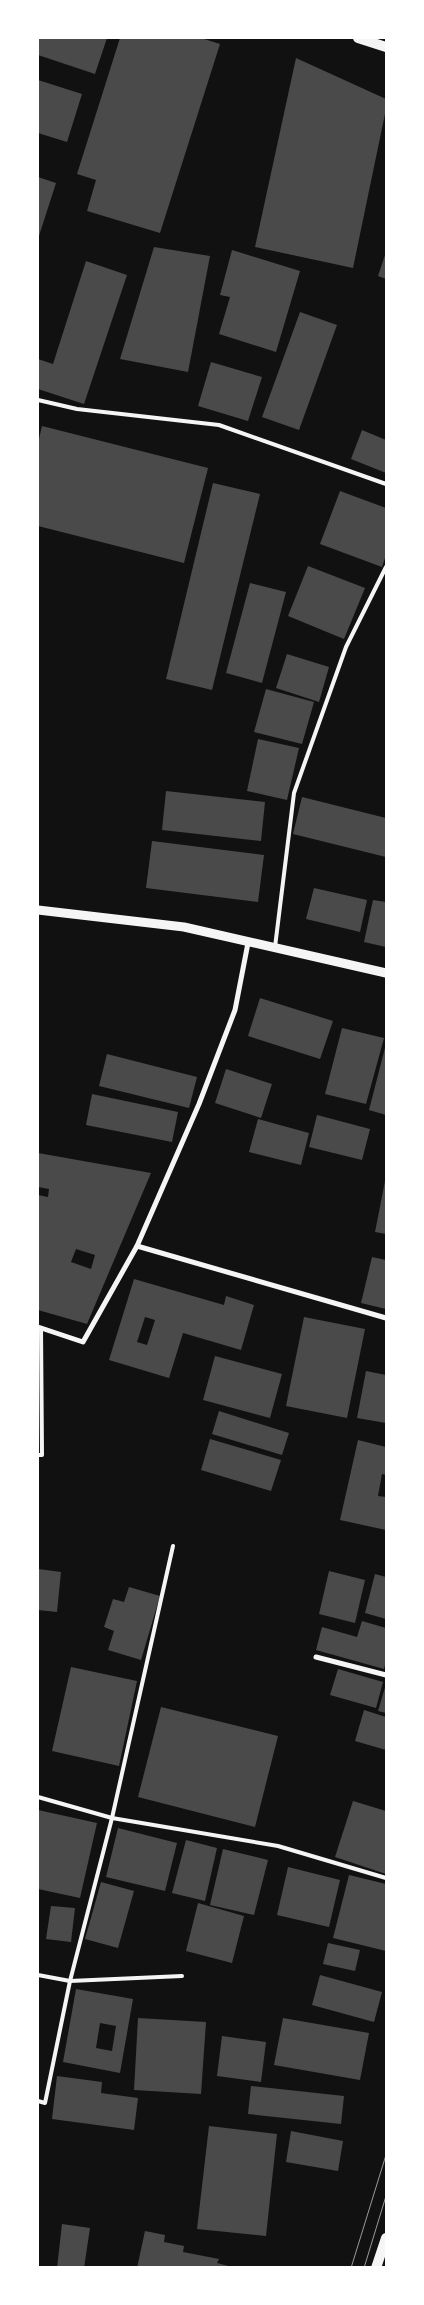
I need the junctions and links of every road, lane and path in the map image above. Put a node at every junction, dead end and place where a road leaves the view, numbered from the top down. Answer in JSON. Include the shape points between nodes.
{"nodes":[{"id":1,"x":358,"y":38,"type":"edge"},
{"id":2,"x":386,"y":47,"type":"edge"},
{"id":3,"x":38,"y":400,"type":"edge"},
{"id":4,"x":386,"y":484,"type":"edge"},
{"id":5,"x":386,"y":567,"type":"edge"},
{"id":6,"x":38,"y":910,"type":"edge"},
{"id":7,"x":248,"y":943,"type":"junction"},
{"id":8,"x":274,"y":949,"type":"junction"},
{"id":9,"x":386,"y":972,"type":"edge"},
{"id":10,"x":137,"y":1246,"type":"junction"},
{"id":11,"x":386,"y":1318,"type":"edge"},
{"id":12,"x":39,"y":1328,"type":"edge"},
{"id":13,"x":38,"y":1455,"type":"edge"},
{"id":14,"x":173,"y":1546,"type":"dead end"},
{"id":15,"x":316,"y":1657,"type":"dead end"},
{"id":16,"x":386,"y":1675,"type":"edge"},
{"id":17,"x":38,"y":1797,"type":"edge"},
{"id":18,"x":112,"y":1818,"type":"junction"},
{"id":19,"x":386,"y":1878,"type":"edge"},
{"id":20,"x":38,"y":1975,"type":"edge"},
{"id":21,"x":182,"y":1976,"type":"dead end"},
{"id":22,"x":70,"y":1981,"type":"junction"},
{"id":23,"x":38,"y":2101,"type":"edge"},
{"id":24,"x":386,"y":2238,"type":"edge"},
{"id":25,"x":376,"y":2268,"type":"edge"}],
"edges":[{"from":1,"to":2,"type":"main road"},
{"from":3,"to":4,"type":"lane","via":[[77,409],[219,425]]},
{"from":5,"to":8,"type":"lane","via":[[346,648],[294,793]]},
{"from":6,"to":7,"type":"street","via":[[184,927]]},
{"from":7,"to":8,"type":"street"},
{"from":7,"to":10,"type":"street","via":[[235,1010],[199,1104]]},
{"from":8,"to":9,"type":"street"},
{"from":10,"to":11,"type":"street"},
{"from":10,"to":12,"type":"street","via":[[83,1342]]},
{"from":12,"to":13,"type":"lane","via":[[42,1455]]},
{"from":14,"to":18,"type":"lane"},
{"from":15,"to":16,"type":"street"},
{"from":17,"to":18,"type":"lane"},
{"from":18,"to":19,"type":"lane","via":[[278,1846]]},
{"from":18,"to":22,"type":"lane"},
{"from":20,"to":22,"type":"lane"},
{"from":21,"to":22,"type":"lane"},
{"from":22,"to":23,"type":"lane","via":[[45,2102]]},
{"from":24,"to":25,"type":"main road"}]}
